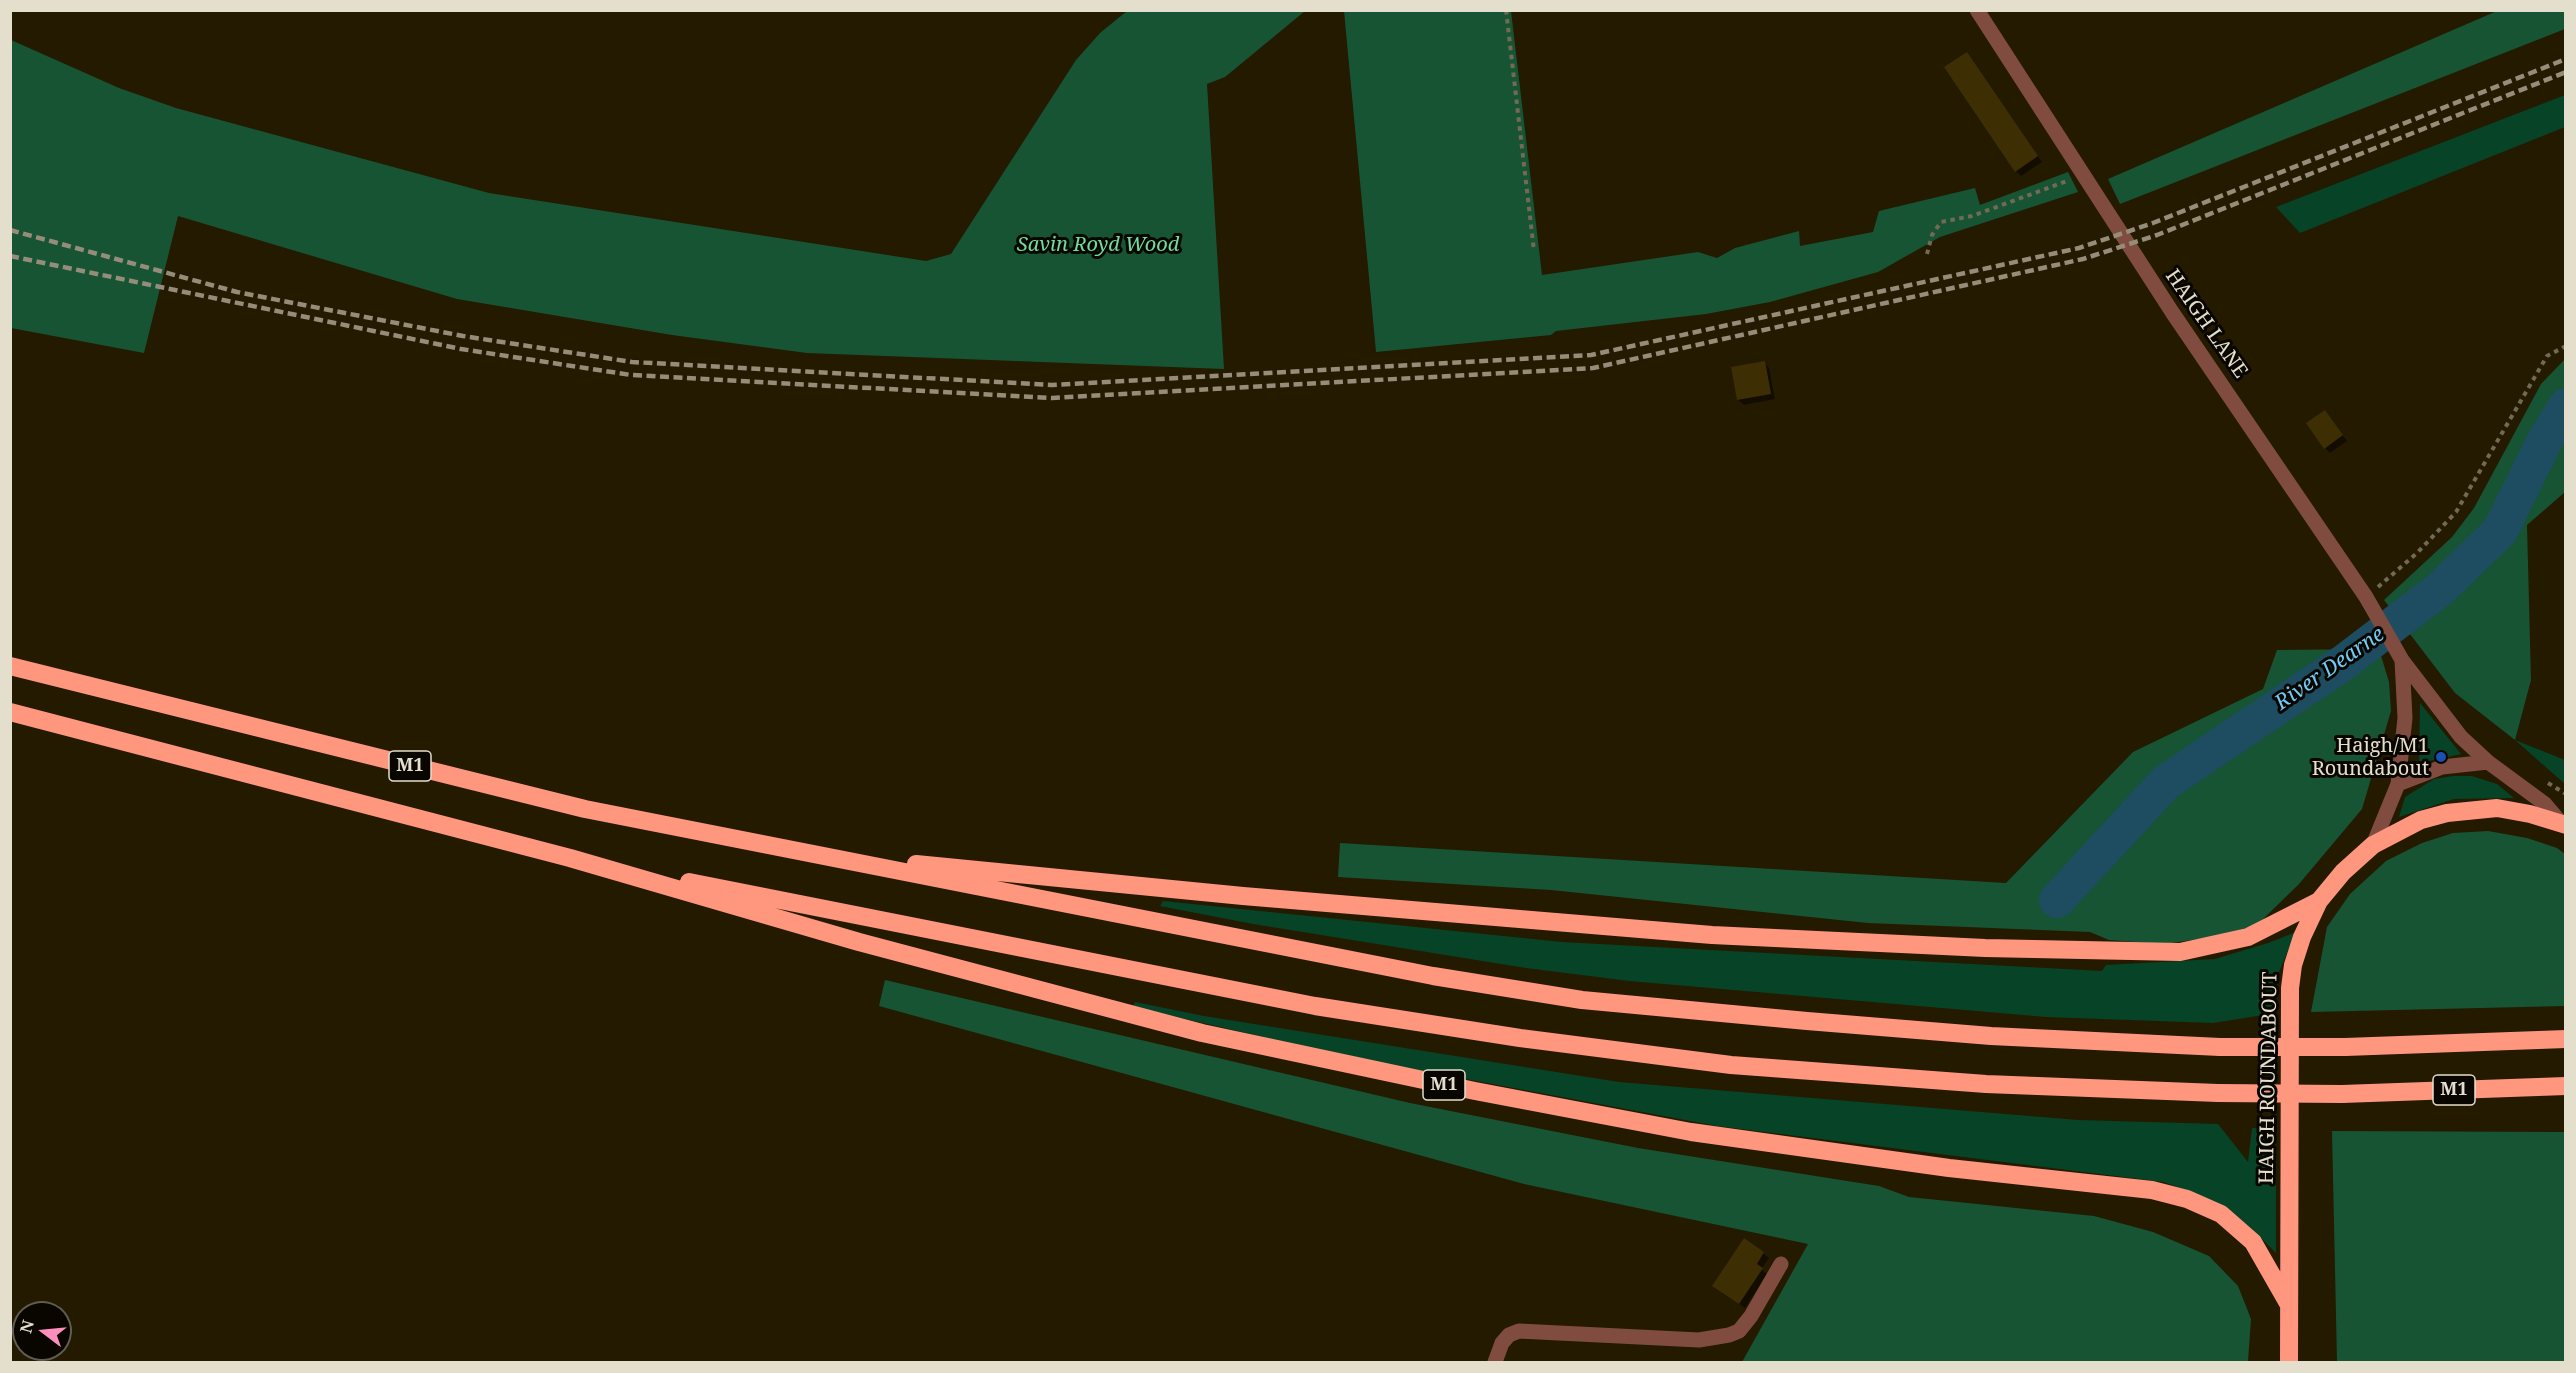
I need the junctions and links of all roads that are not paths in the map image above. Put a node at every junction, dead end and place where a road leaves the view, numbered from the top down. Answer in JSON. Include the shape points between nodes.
{"nodes":[{"id":1,"x":1977,"y":10,"type":"edge"},
{"id":2,"x":2399,"y":654,"type":"junction"},
{"id":3,"x":10,"y":666,"type":"edge"},
{"id":4,"x":10,"y":712,"type":"edge"},
{"id":5,"x":2488,"y":762,"type":"junction"},
{"id":6,"x":2398,"y":784,"type":"junction"},
{"id":7,"x":2564,"y":824,"type":"edge"},
{"id":8,"x":2373,"y":845,"type":"junction"},
{"id":9,"x":812,"y":854,"type":"junction"},
{"id":10,"x":570,"y":858,"type":"junction"},
{"id":11,"x":2319,"y":901,"type":"junction"},
{"id":12,"x":2565,"y":1039,"type":"edge"},
{"id":13,"x":2565,"y":1086,"type":"edge"},
{"id":14,"x":1781,"y":1264,"type":"dead end"},
{"id":15,"x":2289,"y":1305,"type":"junction"},
{"id":16,"x":1495,"y":1362,"type":"edge"},
{"id":17,"x":2289,"y":1362,"type":"edge"}],
"edges":[{"from":1,"to":2,"type":"street","name":"HAIGH LANE","via":[[2172,312],[2370,603]]},
{"from":2,"to":5,"type":"street","name":"HAIGH LANE","via":[[2461,736]]},
{"from":2,"to":6,"type":"street","name":"HAIGH LANE","via":[[2405,718]]},
{"from":3,"to":9,"type":"highway","number":"M1","via":[[585,809]]},
{"from":4,"to":10,"type":"highway","number":"M1"},
{"from":5,"to":6,"type":"street","via":[[2442,767]]},
{"from":5,"to":7,"type":"street","name":"HAIGH LANE","via":[[2545,804]]},
{"from":6,"to":8,"type":"street","name":"HAIGH LANE"},
{"from":7,"to":8,"type":"highway","name":"HAIGH ROUNDABOUT","via":[[2497,808],[2465,810],[2421,820]]},
{"from":8,"to":11,"type":"highway","name":"HAIGH ROUNDABOUT"},
{"from":9,"to":11,"type":"highway","number":"M1","via":[[1254,897],[1701,934],[1985,948],[2180,952],[2248,938]]},
{"from":9,"to":12,"type":"highway","number":"M1","bridge":true,"via":[[1433,976],[1582,1000],[1991,1036],[2220,1047]]},
{"from":10,"to":13,"type":"highway","number":"M1","bridge":true,"via":[[1316,1006],[1731,1065],[1986,1084],[2218,1093],[2342,1094]]},
{"from":10,"to":15,"type":"highway","number":"M1","via":[[859,942],[1202,1033],[1475,1092],[1691,1132],[1949,1168],[2152,1190],[2187,1198],[2222,1214],[2253,1242]]},
{"from":11,"to":15,"type":"highway","name":"HAIGH ROUNDABOUT","via":[[2302,938],[2290,987]]},
{"from":14,"to":16,"type":"street","via":[[1751,1316],[1739,1331],[1729,1335],[1699,1340],[1519,1331],[1502,1343]]},
{"from":15,"to":17,"type":"highway","name":"HAIGH ROUNDABOUT"}]}
